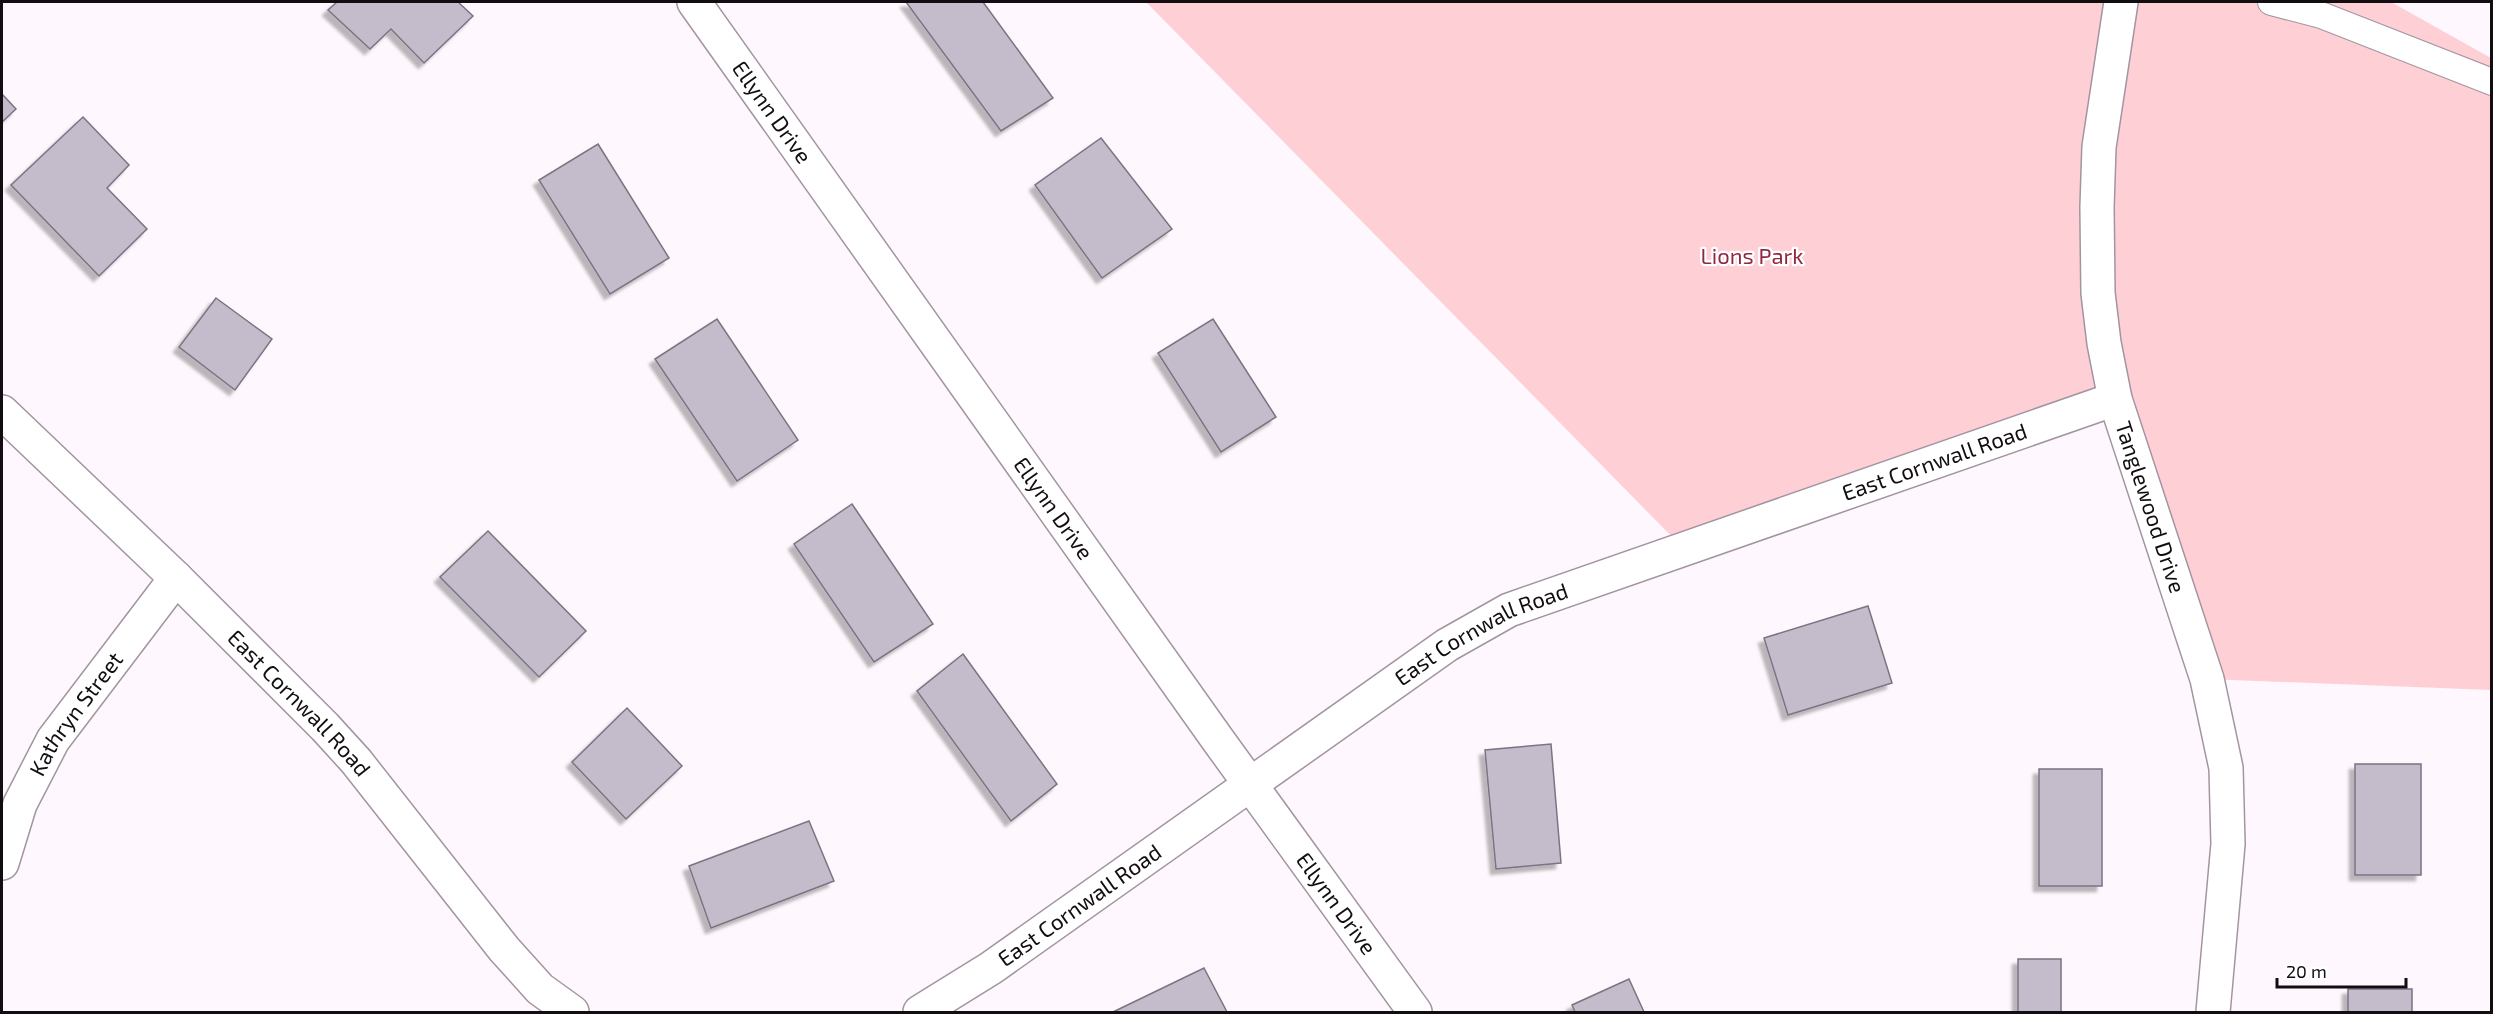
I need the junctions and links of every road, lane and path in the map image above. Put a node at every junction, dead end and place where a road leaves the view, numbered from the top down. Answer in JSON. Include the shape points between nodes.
{"nodes":[{"id":1,"x":694,"y":2,"type":"edge"},
{"id":2,"x":2121,"y":2,"type":"edge"},
{"id":3,"x":2271,"y":2,"type":"edge"},
{"id":4,"x":2492,"y":82,"type":"edge"},
{"id":5,"x":2115,"y":399,"type":"junction"},
{"id":6,"x":2,"y":412,"type":"edge"},
{"id":7,"x":176,"y":578,"type":"junction"},
{"id":8,"x":1251,"y":786,"type":"junction"},
{"id":9,"x":2,"y":863,"type":"edge"},
{"id":10,"x":572,"y":1012,"type":"edge"},
{"id":11,"x":920,"y":1012,"type":"edge"},
{"id":12,"x":1415,"y":1012,"type":"edge"},
{"id":13,"x":2213,"y":1012,"type":"edge"}],
"edges":[{"from":1,"to":8,"type":"street","name":"Ellynn Drive"},
{"from":2,"to":5,"type":"street","name":"Tanglewood Drive","via":[[2099,147],[2097,207],[2098,293]]},
{"from":3,"to":4,"type":"lane","via":[[2321,15]]},
{"from":5,"to":8,"type":"street","name":"East Cornwall Road","via":[[1509,610],[1447,645]]},
{"from":5,"to":13,"type":"street","name":"Tanglewood Drive","via":[[2207,679],[2226,768],[2228,844]]},
{"from":6,"to":7,"type":"street","name":"East Cornwall Road"},
{"from":7,"to":9,"type":"street","name":"Kathryn Street","via":[[53,740],[20,804]]},
{"from":7,"to":10,"type":"street","name":"East Cornwall Road","via":[[326,727],[504,949],[540,989]]},
{"from":8,"to":11,"type":"street","name":"East Cornwall Road","via":[[991,968]]},
{"from":8,"to":12,"type":"street","name":"Ellynn Drive"}]}
